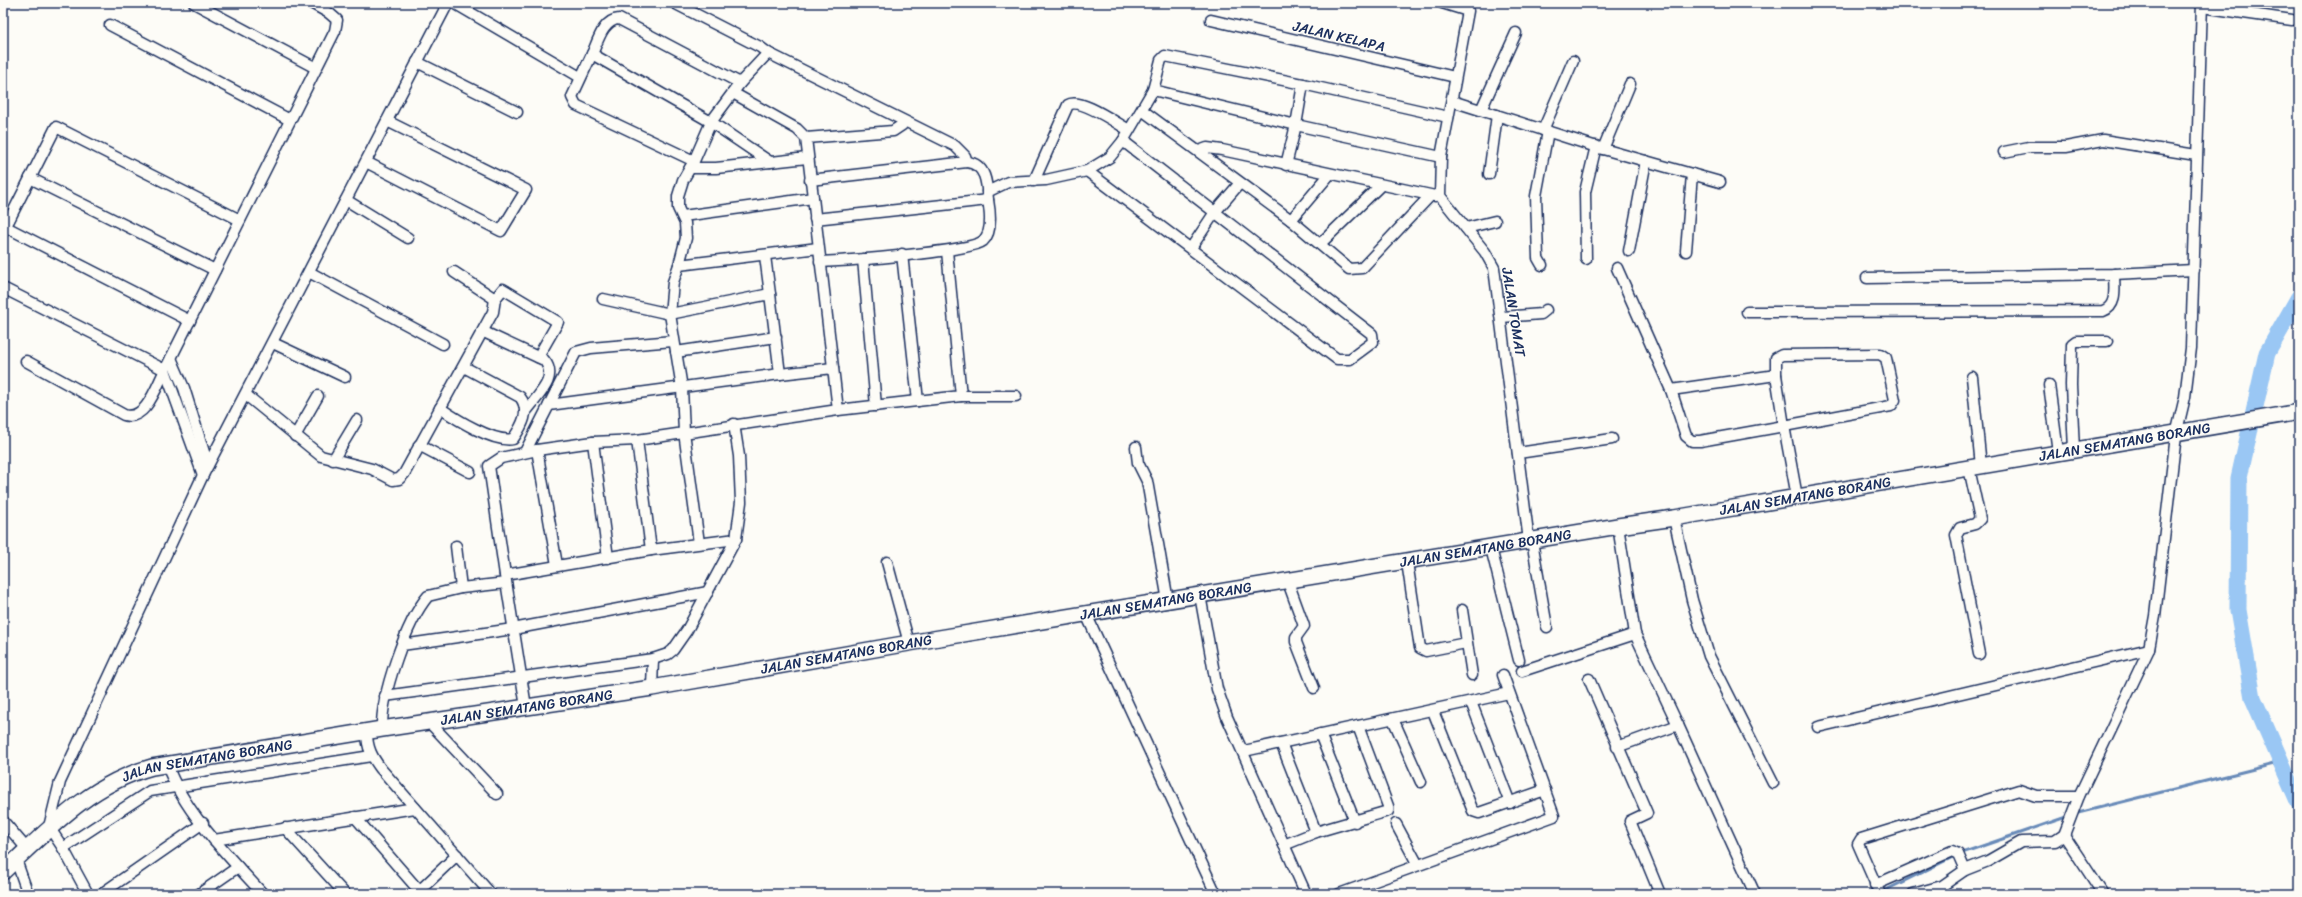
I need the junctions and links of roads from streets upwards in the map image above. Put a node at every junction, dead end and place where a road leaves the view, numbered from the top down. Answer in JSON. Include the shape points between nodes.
{"nodes":[{"id":1,"x":194,"y":3,"type":"edge"},
{"id":2,"x":311,"y":3,"type":"edge"},
{"id":3,"x":448,"y":3,"type":"edge"},
{"id":4,"x":454,"y":3,"type":"edge"},
{"id":5,"x":674,"y":3,"type":"edge"},
{"id":6,"x":1442,"y":3,"type":"edge"},
{"id":7,"x":2202,"y":5,"type":"edge"},
{"id":8,"x":2292,"y":20,"type":"dead end"},
{"id":9,"x":1214,"y":21,"type":"dead end"},
{"id":10,"x":110,"y":25,"type":"dead end"},
{"id":11,"x":1516,"y":33,"type":"dead end"},
{"id":12,"x":768,"y":53,"type":"junction"},
{"id":13,"x":592,"y":54,"type":"junction"},
{"id":14,"x":1573,"y":61,"type":"dead end"},
{"id":15,"x":417,"y":62,"type":"junction"},
{"id":16,"x":316,"y":68,"type":"junction"},
{"id":17,"x":580,"y":77,"type":"junction"},
{"id":18,"x":1455,"y":77,"type":"junction"},
{"id":19,"x":740,"y":82,"type":"junction"},
{"id":20,"x":1302,"y":84,"type":"junction"},
{"id":21,"x":1630,"y":84,"type":"dead end"},
{"id":22,"x":1153,"y":90,"type":"junction"},
{"id":23,"x":733,"y":93,"type":"junction"},
{"id":24,"x":1452,"y":101,"type":"junction"},
{"id":25,"x":1142,"y":110,"type":"junction"},
{"id":26,"x":1481,"y":110,"type":"junction"},
{"id":27,"x":517,"y":112,"type":"dead end"},
{"id":28,"x":1497,"y":115,"type":"junction"},
{"id":29,"x":1448,"y":118,"type":"junction"},
{"id":30,"x":290,"y":120,"type":"junction"},
{"id":31,"x":903,"y":120,"type":"junction"},
{"id":32,"x":387,"y":121,"type":"junction"},
{"id":33,"x":711,"y":122,"type":"junction"},
{"id":34,"x":1296,"y":126,"type":"junction"},
{"id":35,"x":1129,"y":130,"type":"junction"},
{"id":36,"x":1545,"y":131,"type":"junction"},
{"id":37,"x":806,"y":138,"type":"junction"},
{"id":38,"x":1123,"y":141,"type":"junction"},
{"id":39,"x":1600,"y":147,"type":"junction"},
{"id":40,"x":1199,"y":151,"type":"junction"},
{"id":41,"x":2004,"y":152,"type":"dead end"},
{"id":42,"x":2196,"y":155,"type":"junction"},
{"id":43,"x":1441,"y":157,"type":"junction"},
{"id":44,"x":807,"y":158,"type":"junction"},
{"id":45,"x":1646,"y":161,"type":"junction"},
{"id":46,"x":366,"y":162,"type":"junction"},
{"id":47,"x":770,"y":162,"type":"junction"},
{"id":48,"x":966,"y":162,"type":"junction"},
{"id":49,"x":692,"y":164,"type":"junction"},
{"id":50,"x":1286,"y":165,"type":"junction"},
{"id":51,"x":1087,"y":171,"type":"junction"},
{"id":52,"x":1330,"y":174,"type":"junction"},
{"id":53,"x":1489,"y":174,"type":"dead end"},
{"id":54,"x":1692,"y":174,"type":"junction"},
{"id":55,"x":30,"y":178,"type":"junction"},
{"id":56,"x":810,"y":180,"type":"junction"},
{"id":57,"x":1034,"y":181,"type":"junction"},
{"id":58,"x":1720,"y":182,"type":"dead end"},
{"id":59,"x":1240,"y":183,"type":"junction"},
{"id":60,"x":1381,"y":184,"type":"junction"},
{"id":61,"x":988,"y":196,"type":"junction"},
{"id":62,"x":1435,"y":196,"type":"junction"},
{"id":63,"x":813,"y":198,"type":"junction"},
{"id":64,"x":346,"y":200,"type":"junction"},
{"id":65,"x":1215,"y":212,"type":"junction"},
{"id":66,"x":683,"y":216,"type":"junction"},
{"id":67,"x":815,"y":218,"type":"junction"},
{"id":68,"x":240,"y":220,"type":"junction"},
{"id":69,"x":1291,"y":220,"type":"junction"},
{"id":70,"x":1495,"y":221,"type":"dead end"},
{"id":71,"x":1466,"y":228,"type":"junction"},
{"id":72,"x":4,"y":229,"type":"edge"},
{"id":73,"x":408,"y":238,"type":"dead end"},
{"id":74,"x":1320,"y":244,"type":"junction"},
{"id":75,"x":818,"y":248,"type":"junction"},
{"id":76,"x":1191,"y":248,"type":"junction"},
{"id":77,"x":947,"y":251,"type":"junction"},
{"id":78,"x":1629,"y":251,"type":"dead end"},
{"id":79,"x":1686,"y":251,"type":"dead end"},
{"id":80,"x":902,"y":254,"type":"junction"},
{"id":81,"x":765,"y":256,"type":"junction"},
{"id":82,"x":863,"y":259,"type":"junction"},
{"id":83,"x":1586,"y":259,"type":"dead end"},
{"id":84,"x":820,"y":262,"type":"junction"},
{"id":85,"x":679,"y":265,"type":"junction"},
{"id":86,"x":1542,"y":266,"type":"dead end"},
{"id":87,"x":1617,"y":268,"type":"dead end"},
{"id":88,"x":215,"y":270,"type":"junction"},
{"id":89,"x":2194,"y":270,"type":"junction"},
{"id":90,"x":309,"y":272,"type":"junction"},
{"id":91,"x":454,"y":272,"type":"dead end"},
{"id":92,"x":2114,"y":274,"type":"junction"},
{"id":93,"x":1867,"y":278,"type":"dead end"},
{"id":94,"x":3,"y":288,"type":"edge"},
{"id":95,"x":770,"y":294,"type":"junction"},
{"id":96,"x":495,"y":299,"type":"junction"},
{"id":97,"x":603,"y":299,"type":"dead end"},
{"id":98,"x":1546,"y":310,"type":"dead end"},
{"id":99,"x":1747,"y":312,"type":"dead end"},
{"id":100,"x":670,"y":314,"type":"junction"},
{"id":101,"x":1502,"y":317,"type":"junction"},
{"id":102,"x":190,"y":321,"type":"junction"},
{"id":103,"x":484,"y":332,"type":"junction"},
{"id":104,"x":776,"y":337,"type":"junction"},
{"id":105,"x":2107,"y":340,"type":"dead end"},
{"id":106,"x":673,"y":341,"type":"junction"},
{"id":107,"x":273,"y":343,"type":"junction"},
{"id":108,"x":443,"y":344,"type":"dead end"},
{"id":109,"x":676,"y":352,"type":"junction"},
{"id":110,"x":538,"y":357,"type":"junction"},
{"id":111,"x":171,"y":358,"type":"junction"},
{"id":112,"x":26,"y":361,"type":"dead end"},
{"id":113,"x":464,"y":366,"type":"junction"},
{"id":114,"x":834,"y":368,"type":"junction"},
{"id":115,"x":165,"y":370,"type":"junction"},
{"id":116,"x":780,"y":374,"type":"junction"},
{"id":117,"x":1776,"y":374,"type":"junction"},
{"id":118,"x":346,"y":377,"type":"dead end"},
{"id":119,"x":1972,"y":377,"type":"dead end"},
{"id":120,"x":2049,"y":385,"type":"dead end"},
{"id":121,"x":682,"y":388,"type":"junction"},
{"id":122,"x":1671,"y":390,"type":"junction"},
{"id":123,"x":246,"y":395,"type":"junction"},
{"id":124,"x":318,"y":396,"type":"dead end"},
{"id":125,"x":961,"y":396,"type":"junction"},
{"id":126,"x":1016,"y":396,"type":"dead end"},
{"id":127,"x":918,"y":401,"type":"junction"},
{"id":128,"x":549,"y":405,"type":"junction"},
{"id":129,"x":876,"y":406,"type":"junction"},
{"id":130,"x":440,"y":408,"type":"junction"},
{"id":131,"x":527,"y":410,"type":"junction"},
{"id":132,"x":838,"y":410,"type":"junction"},
{"id":133,"x":2299,"y":412,"type":"edge"},
{"id":134,"x":357,"y":420,"type":"dead end"},
{"id":135,"x":734,"y":424,"type":"junction"},
{"id":136,"x":1784,"y":426,"type":"junction"},
{"id":137,"x":684,"y":432,"type":"junction"},
{"id":138,"x":2176,"y":435,"type":"junction"},
{"id":139,"x":295,"y":436,"type":"junction"},
{"id":140,"x":1612,"y":438,"type":"dead end"},
{"id":141,"x":637,"y":440,"type":"junction"},
{"id":142,"x":592,"y":442,"type":"junction"},
{"id":143,"x":420,"y":445,"type":"junction"},
{"id":144,"x":1136,"y":447,"type":"dead end"},
{"id":145,"x":537,"y":450,"type":"junction"},
{"id":146,"x":2074,"y":450,"type":"junction"},
{"id":147,"x":525,"y":452,"type":"junction"},
{"id":148,"x":2058,"y":452,"type":"junction"},
{"id":149,"x":1518,"y":453,"type":"junction"},
{"id":150,"x":334,"y":460,"type":"junction"},
{"id":151,"x":208,"y":465,"type":"junction"},
{"id":152,"x":1975,"y":467,"type":"junction"},
{"id":153,"x":470,"y":472,"type":"dead end"},
{"id":154,"x":203,"y":475,"type":"junction"},
{"id":155,"x":1797,"y":497,"type":"junction"},
{"id":156,"x":1674,"y":518,"type":"junction"},
{"id":157,"x":1618,"y":526,"type":"junction"},
{"id":158,"x":736,"y":539,"type":"junction"},
{"id":159,"x":1530,"y":541,"type":"junction"},
{"id":160,"x":699,"y":543,"type":"junction"},
{"id":161,"x":456,"y":546,"type":"dead end"},
{"id":162,"x":1491,"y":548,"type":"junction"},
{"id":163,"x":651,"y":550,"type":"junction"},
{"id":164,"x":608,"y":558,"type":"junction"},
{"id":165,"x":887,"y":562,"type":"dead end"},
{"id":166,"x":1407,"y":562,"type":"junction"},
{"id":167,"x":557,"y":565,"type":"junction"},
{"id":168,"x":506,"y":579,"type":"junction"},
{"id":169,"x":1288,"y":582,"type":"junction"},
{"id":170,"x":461,"y":588,"type":"junction"},
{"id":171,"x":1166,"y":591,"type":"junction"},
{"id":172,"x":708,"y":592,"type":"junction"},
{"id":173,"x":1200,"y":595,"type":"junction"},
{"id":174,"x":1462,"y":610,"type":"dead end"},
{"id":175,"x":1086,"y":614,"type":"junction"},
{"id":176,"x":1547,"y":627,"type":"dead end"},
{"id":177,"x":513,"y":629,"type":"junction"},
{"id":178,"x":1635,"y":634,"type":"junction"},
{"id":179,"x":909,"y":643,"type":"junction"},
{"id":180,"x":1466,"y":643,"type":"junction"},
{"id":181,"x":402,"y":645,"type":"junction"},
{"id":182,"x":2149,"y":649,"type":"junction"},
{"id":183,"x":1979,"y":654,"type":"dead end"},
{"id":184,"x":1519,"y":660,"type":"dead end"},
{"id":185,"x":653,"y":661,"type":"junction"},
{"id":186,"x":1522,"y":671,"type":"dead end"},
{"id":187,"x":1472,"y":675,"type":"dead end"},
{"id":188,"x":1503,"y":676,"type":"dead end"},
{"id":189,"x":523,"y":680,"type":"junction"},
{"id":190,"x":1589,"y":680,"type":"dead end"},
{"id":191,"x":652,"y":683,"type":"junction"},
{"id":192,"x":1314,"y":688,"type":"dead end"},
{"id":193,"x":1509,"y":693,"type":"junction"},
{"id":194,"x":385,"y":696,"type":"junction"},
{"id":195,"x":526,"y":702,"type":"junction"},
{"id":196,"x":1471,"y":702,"type":"junction"},
{"id":197,"x":1433,"y":711,"type":"junction"},
{"id":198,"x":1393,"y":719,"type":"junction"},
{"id":199,"x":429,"y":722,"type":"junction"},
{"id":200,"x":1678,"y":725,"type":"junction"},
{"id":201,"x":382,"y":726,"type":"junction"},
{"id":202,"x":1358,"y":726,"type":"junction"},
{"id":203,"x":1818,"y":727,"type":"dead end"},
{"id":204,"x":367,"y":733,"type":"junction"},
{"id":205,"x":1320,"y":734,"type":"junction"},
{"id":206,"x":1281,"y":743,"type":"junction"},
{"id":207,"x":1617,"y":747,"type":"junction"},
{"id":208,"x":1244,"y":751,"type":"junction"},
{"id":209,"x":371,"y":756,"type":"junction"},
{"id":210,"x":168,"y":764,"type":"junction"},
{"id":211,"x":1422,"y":782,"type":"dead end"},
{"id":212,"x":1773,"y":783,"type":"dead end"},
{"id":213,"x":176,"y":786,"type":"junction"},
{"id":214,"x":1545,"y":790,"type":"junction"},
{"id":215,"x":497,"y":794,"type":"dead end"},
{"id":216,"x":2079,"y":796,"type":"junction"},
{"id":217,"x":1510,"y":802,"type":"junction"},
{"id":218,"x":415,"y":808,"type":"junction"},
{"id":219,"x":355,"y":817,"type":"junction"},
{"id":220,"x":3,"y":821,"type":"edge"},
{"id":221,"x":1355,"y":822,"type":"junction"},
{"id":222,"x":203,"y":824,"type":"junction"},
{"id":223,"x":1396,"y":824,"type":"dead end"},
{"id":224,"x":49,"y":827,"type":"junction"},
{"id":225,"x":285,"y":828,"type":"junction"},
{"id":226,"x":2066,"y":830,"type":"junction"},
{"id":227,"x":1316,"y":832,"type":"junction"},
{"id":228,"x":214,"y":840,"type":"junction"},
{"id":229,"x":1284,"y":845,"type":"junction"},
{"id":230,"x":27,"y":848,"type":"junction"},
{"id":231,"x":63,"y":848,"type":"junction"},
{"id":232,"x":457,"y":855,"type":"junction"},
{"id":233,"x":16,"y":860,"type":"junction"},
{"id":234,"x":1962,"y":862,"type":"junction"},
{"id":235,"x":1418,"y":865,"type":"junction"},
{"id":236,"x":238,"y":867,"type":"junction"},
{"id":237,"x":3,"y":872,"type":"edge"},
{"id":238,"x":1878,"y":889,"type":"edge"},
{"id":239,"x":1944,"y":890,"type":"edge"},
{"id":240,"x":419,"y":893,"type":"edge"},
{"id":241,"x":28,"y":894,"type":"edge"},
{"id":242,"x":88,"y":894,"type":"edge"},
{"id":243,"x":101,"y":894,"type":"edge"},
{"id":244,"x":199,"y":894,"type":"edge"},
{"id":245,"x":263,"y":894,"type":"edge"},
{"id":246,"x":345,"y":894,"type":"edge"},
{"id":247,"x":491,"y":894,"type":"edge"},
{"id":248,"x":1216,"y":894,"type":"edge"},
{"id":249,"x":1306,"y":894,"type":"edge"},
{"id":250,"x":1339,"y":894,"type":"edge"},
{"id":251,"x":1660,"y":894,"type":"edge"},
{"id":252,"x":1755,"y":894,"type":"edge"},
{"id":253,"x":1913,"y":894,"type":"edge"},
{"id":254,"x":2103,"y":894,"type":"edge"}],
"edges":[{"from":1,"to":16,"type":"street"},
{"from":2,"to":16,"type":"street","via":[[336,20],[335,31]]},
{"from":3,"to":15,"type":"street"},
{"from":4,"to":17,"type":"street"},
{"from":5,"to":12,"type":"street"},
{"from":6,"to":18,"type":"street","via":[[1468,11]]},
{"from":7,"to":8,"type":"street"},
{"from":7,"to":42,"type":"street"},
{"from":9,"to":18,"type":"street","name":"JALAN KELAPA"},
{"from":10,"to":30,"type":"street"},
{"from":11,"to":26,"type":"street"},
{"from":12,"to":19,"type":"street"},
{"from":12,"to":31,"type":"street"},
{"from":13,"to":17,"type":"street"},
{"from":13,"to":19,"type":"street","via":[[607,23],[612,19],[619,19]]},
{"from":13,"to":33,"type":"street"},
{"from":14,"to":36,"type":"street"},
{"from":15,"to":27,"type":"street"},
{"from":15,"to":32,"type":"street"},
{"from":16,"to":30,"type":"street"},
{"from":17,"to":49,"type":"street","via":[[572,97],[576,105]]},
{"from":18,"to":24,"type":"street"},
{"from":19,"to":23,"type":"street"},
{"from":20,"to":22,"type":"street","via":[[1169,55],[1161,60]]},
{"from":20,"to":29,"type":"street"},
{"from":20,"to":34,"type":"street"},
{"from":21,"to":39,"type":"street"},
{"from":22,"to":25,"type":"street"},
{"from":22,"to":34,"type":"street"},
{"from":23,"to":33,"type":"street"},
{"from":23,"to":37,"type":"street","via":[[797,129]]},
{"from":24,"to":26,"type":"street"},
{"from":24,"to":29,"type":"street"},
{"from":25,"to":35,"type":"street"},
{"from":25,"to":40,"type":"street"},
{"from":26,"to":28,"type":"street"},
{"from":28,"to":36,"type":"street"},
{"from":28,"to":53,"type":"street"},
{"from":29,"to":43,"type":"street"},
{"from":30,"to":68,"type":"street"},
{"from":31,"to":37,"type":"street","via":[[899,128],[889,132]]},
{"from":31,"to":48,"type":"street","via":[[955,146],[965,156]]},
{"from":32,"to":46,"type":"street"},
{"from":32,"to":46,"type":"street","via":[[526,190],[501,231]]},
{"from":33,"to":47,"type":"street"},
{"from":33,"to":49,"type":"street"},
{"from":34,"to":43,"type":"street"},
{"from":34,"to":50,"type":"street"},
{"from":35,"to":38,"type":"street"},
{"from":35,"to":57,"type":"street","via":[[1082,104],[1071,103]]},
{"from":36,"to":39,"type":"street"},
{"from":36,"to":86,"type":"street","via":[[1536,196],[1538,258]]},
{"from":37,"to":44,"type":"street"},
{"from":38,"to":51,"type":"street","via":[[1110,157]]},
{"from":38,"to":65,"type":"street"},
{"from":39,"to":45,"type":"street"},
{"from":39,"to":83,"type":"street","via":[[1585,192]]},
{"from":40,"to":50,"type":"street","via":[[1212,148]]},
{"from":40,"to":59,"type":"street"},
{"from":41,"to":42,"type":"street","via":[[2028,147],[2066,147],[2110,140]]},
{"from":42,"to":89,"type":"street"},
{"from":43,"to":62,"type":"street"},
{"from":44,"to":47,"type":"street"},
{"from":44,"to":56,"type":"street"},
{"from":45,"to":54,"type":"street"},
{"from":45,"to":78,"type":"street"},
{"from":46,"to":64,"type":"street"},
{"from":47,"to":49,"type":"street","via":[[716,168]]},
{"from":48,"to":56,"type":"street"},
{"from":48,"to":61,"type":"street","via":[[981,169]]},
{"from":49,"to":66,"type":"street","via":[[678,196],[678,208]]},
{"from":50,"to":52,"type":"street"},
{"from":51,"to":57,"type":"street"},
{"from":51,"to":76,"type":"street"},
{"from":52,"to":60,"type":"street"},
{"from":52,"to":69,"type":"street"},
{"from":54,"to":58,"type":"street"},
{"from":54,"to":79,"type":"street"},
{"from":55,"to":68,"type":"street","via":[[56,127]]},
{"from":55,"to":72,"type":"street"},
{"from":55,"to":88,"type":"street"},
{"from":56,"to":63,"type":"street"},
{"from":57,"to":61,"type":"street","via":[[1008,182]]},
{"from":59,"to":65,"type":"street"},
{"from":59,"to":69,"type":"street"},
{"from":60,"to":62,"type":"street"},
{"from":60,"to":74,"type":"street"},
{"from":61,"to":67,"type":"street"},
{"from":61,"to":77,"type":"street","via":[[989,232],[983,241]]},
{"from":62,"to":71,"type":"street","name":"JALAN TOMAT"},
{"from":62,"to":74,"type":"street","via":[[1362,268],[1349,269]]},
{"from":63,"to":66,"type":"street"},
{"from":63,"to":67,"type":"street"},
{"from":64,"to":73,"type":"street"},
{"from":64,"to":90,"type":"street"},
{"from":65,"to":76,"type":"street"},
{"from":65,"to":76,"type":"street","via":[[1372,334],[1373,342],[1350,359],[1337,359]]},
{"from":66,"to":85,"type":"street","via":[[686,238]]},
{"from":67,"to":75,"type":"street"},
{"from":68,"to":88,"type":"street"},
{"from":69,"to":74,"type":"street"},
{"from":70,"to":71,"type":"street"},
{"from":71,"to":101,"type":"street","name":"JALAN TOMAT","via":[[1494,268]]},
{"from":72,"to":102,"type":"street"},
{"from":75,"to":81,"type":"street"},
{"from":75,"to":84,"type":"street"},
{"from":77,"to":80,"type":"street"},
{"from":77,"to":125,"type":"street"},
{"from":80,"to":82,"type":"street"},
{"from":80,"to":127,"type":"street"},
{"from":81,"to":85,"type":"street"},
{"from":81,"to":95,"type":"street"},
{"from":82,"to":84,"type":"street"},
{"from":82,"to":129,"type":"street"},
{"from":84,"to":114,"type":"street"},
{"from":85,"to":100,"type":"street","via":[[673,282]]},
{"from":87,"to":122,"type":"street"},
{"from":88,"to":102,"type":"street"},
{"from":89,"to":92,"type":"street"},
{"from":89,"to":138,"type":"street","via":[[2191,348],[2185,397]]},
{"from":90,"to":107,"type":"street"},
{"from":90,"to":108,"type":"street"},
{"from":91,"to":96,"type":"street"},
{"from":92,"to":93,"type":"street"},
{"from":92,"to":99,"type":"street","via":[[2113,303],[2103,311]]},
{"from":94,"to":115,"type":"street"},
{"from":95,"to":100,"type":"street"},
{"from":95,"to":104,"type":"street"},
{"from":96,"to":103,"type":"street","via":[[493,312]]},
{"from":96,"to":110,"type":"street","via":[[503,289],[558,322]]},
{"from":97,"to":100,"type":"street"},
{"from":98,"to":101,"type":"street","via":[[1541,314]]},
{"from":100,"to":106,"type":"street"},
{"from":101,"to":149,"type":"street","name":"JALAN TOMAT"},
{"from":102,"to":111,"type":"street"},
{"from":103,"to":110,"type":"street"},
{"from":103,"to":113,"type":"street"},
{"from":104,"to":109,"type":"street"},
{"from":104,"to":116,"type":"street"},
{"from":105,"to":146,"type":"street","via":[[2072,344]]},
{"from":106,"to":109,"type":"street"},
{"from":106,"to":128,"type":"street","via":[[576,352]]},
{"from":107,"to":118,"type":"street"},
{"from":107,"to":123,"type":"street"},
{"from":109,"to":121,"type":"street"},
{"from":110,"to":131,"type":"street","via":[[549,366],[549,380]]},
{"from":111,"to":115,"type":"street"},
{"from":111,"to":151,"type":"street","via":[[184,388]]},
{"from":112,"to":115,"type":"street","via":[[129,416],[139,414],[143,410]]},
{"from":113,"to":130,"type":"street"},
{"from":113,"to":131,"type":"street","via":[[520,396]]},
{"from":114,"to":116,"type":"street"},
{"from":114,"to":132,"type":"street"},
{"from":115,"to":154,"type":"street"},
{"from":116,"to":121,"type":"street"},
{"from":117,"to":122,"type":"street"},
{"from":117,"to":136,"type":"street"},
{"from":117,"to":136,"type":"street","via":[[1776,358],[1782,355],[1880,354],[1886,358],[1894,400],[1892,406]]},
{"from":119,"to":152,"type":"street"},
{"from":120,"to":148,"type":"street"},
{"from":121,"to":128,"type":"street"},
{"from":121,"to":137,"type":"street"},
{"from":122,"to":136,"type":"street","via":[[1686,436],[1692,441]]},
{"from":123,"to":139,"type":"street"},
{"from":123,"to":151,"type":"street"},
{"from":124,"to":139,"type":"street"},
{"from":125,"to":126,"type":"street"},
{"from":125,"to":127,"type":"street"},
{"from":127,"to":129,"type":"street"},
{"from":128,"to":147,"type":"street"},
{"from":129,"to":132,"type":"street"},
{"from":130,"to":131,"type":"street","via":[[471,427],[501,440],[513,439]]},
{"from":130,"to":143,"type":"street"},
{"from":132,"to":135,"type":"street"},
{"from":133,"to":138,"type":"street","name":"JALAN SEMATANG BORANG"},
{"from":134,"to":150,"type":"street"},
{"from":135,"to":137,"type":"street"},
{"from":135,"to":158,"type":"street","via":[[739,456],[741,502]]},
{"from":136,"to":155,"type":"street"},
{"from":137,"to":141,"type":"street"},
{"from":137,"to":160,"type":"street"},
{"from":138,"to":146,"type":"street","name":"JALAN SEMATANG BORANG"},
{"from":138,"to":182,"type":"street"},
{"from":139,"to":150,"type":"street","via":[[321,456]]},
{"from":140,"to":149,"type":"street"},
{"from":141,"to":142,"type":"street"},
{"from":141,"to":163,"type":"street"},
{"from":142,"to":145,"type":"street"},
{"from":142,"to":164,"type":"street"},
{"from":143,"to":150,"type":"street","via":[[399,479],[392,480],[372,469]]},
{"from":143,"to":153,"type":"street"},
{"from":144,"to":171,"type":"street","via":[[1138,463],[1147,481]]},
{"from":145,"to":147,"type":"street"},
{"from":145,"to":167,"type":"street"},
{"from":146,"to":148,"type":"street","name":"JALAN SEMATANG BORANG"},
{"from":147,"to":168,"type":"street","via":[[501,458],[489,466]]},
{"from":148,"to":152,"type":"street","name":"JALAN SEMATANG BORANG"},
{"from":149,"to":159,"type":"street","name":"JALAN TOMAT"},
{"from":151,"to":154,"type":"street"},
{"from":152,"to":155,"type":"street","name":"JALAN SEMATANG BORANG"},
{"from":152,"to":183,"type":"street","via":[[1980,520],[1960,528],[1956,535]]},
{"from":154,"to":224,"type":"street","via":[[60,782]]},
{"from":155,"to":156,"type":"street","name":"JALAN SEMATANG BORANG"},
{"from":156,"to":157,"type":"street","name":"JALAN SEMATANG BORANG"},
{"from":156,"to":212,"type":"street","via":[[1692,600],[1709,656]]},
{"from":157,"to":159,"type":"street","name":"JALAN SEMATANG BORANG"},
{"from":157,"to":178,"type":"street"},
{"from":158,"to":160,"type":"street"},
{"from":158,"to":172,"type":"street"},
{"from":159,"to":162,"type":"street","name":"JALAN SEMATANG BORANG"},
{"from":159,"to":176,"type":"street","name":"JALAN TOMAT"},
{"from":160,"to":163,"type":"street"},
{"from":161,"to":170,"type":"street"},
{"from":162,"to":166,"type":"street","name":"JALAN SEMATANG BORANG"},
{"from":162,"to":184,"type":"street"},
{"from":163,"to":164,"type":"street"},
{"from":164,"to":167,"type":"street"},
{"from":165,"to":179,"type":"street"},
{"from":166,"to":169,"type":"street","name":"JALAN SEMATANG BORANG"},
{"from":166,"to":180,"type":"street","via":[[1420,648],[1426,651]]},
{"from":167,"to":168,"type":"street"},
{"from":168,"to":170,"type":"street"},
{"from":168,"to":177,"type":"street"},
{"from":169,"to":173,"type":"street","name":"JALAN SEMATANG BORANG"},
{"from":169,"to":192,"type":"street","via":[[1304,626],[1296,637],[1296,642]]},
{"from":170,"to":181,"type":"street","via":[[428,596]]},
{"from":171,"to":173,"type":"street","name":"JALAN SEMATANG BORANG"},
{"from":171,"to":175,"type":"street","name":"JALAN SEMATANG BORANG"},
{"from":172,"to":177,"type":"street"},
{"from":172,"to":185,"type":"street","via":[[673,650]]},
{"from":173,"to":208,"type":"street","via":[[1217,689],[1227,717]]},
{"from":174,"to":180,"type":"street"},
{"from":175,"to":179,"type":"street","name":"JALAN SEMATANG BORANG"},
{"from":175,"to":248,"type":"street"},
{"from":177,"to":181,"type":"street"},
{"from":177,"to":189,"type":"street"},
{"from":178,"to":186,"type":"street"},
{"from":178,"to":200,"type":"street"},
{"from":179,"to":191,"type":"street","name":"JALAN SEMATANG BORANG"},
{"from":180,"to":187,"type":"street"},
{"from":181,"to":194,"type":"street"},
{"from":182,"to":203,"type":"street"},
{"from":182,"to":216,"type":"street"},
{"from":185,"to":189,"type":"street"},
{"from":185,"to":191,"type":"street"},
{"from":188,"to":193,"type":"street"},
{"from":189,"to":194,"type":"street"},
{"from":189,"to":195,"type":"street"},
{"from":190,"to":207,"type":"street"},
{"from":191,"to":195,"type":"street","name":"JALAN SEMATANG BORANG"},
{"from":193,"to":196,"type":"street"},
{"from":193,"to":214,"type":"street"},
{"from":194,"to":201,"type":"street"},
{"from":195,"to":199,"type":"street","name":"JALAN SEMATANG BORANG"},
{"from":196,"to":197,"type":"street"},
{"from":196,"to":217,"type":"street"},
{"from":197,"to":198,"type":"street"},
{"from":197,"to":217,"type":"street","via":[[1473,811],[1479,813]]},
{"from":198,"to":202,"type":"street"},
{"from":198,"to":211,"type":"street"},
{"from":199,"to":201,"type":"street","name":"JALAN SEMATANG BORANG"},
{"from":199,"to":215,"type":"street"},
{"from":200,"to":207,"type":"street"},
{"from":200,"to":252,"type":"street"},
{"from":201,"to":204,"type":"street","name":"JALAN SEMATANG BORANG"},
{"from":202,"to":205,"type":"street"},
{"from":202,"to":221,"type":"street","via":[[1388,809]]},
{"from":204,"to":209,"type":"street"},
{"from":204,"to":210,"type":"street","name":"JALAN SEMATANG BORANG"},
{"from":205,"to":206,"type":"street"},
{"from":205,"to":221,"type":"street"},
{"from":206,"to":208,"type":"street"},
{"from":206,"to":227,"type":"street"},
{"from":207,"to":251,"type":"street","via":[[1647,813],[1630,821]]},
{"from":208,"to":229,"type":"street"},
{"from":209,"to":213,"type":"street"},
{"from":209,"to":218,"type":"street"},
{"from":210,"to":213,"type":"street"},
{"from":210,"to":224,"type":"street","name":"JALAN SEMATANG BORANG","via":[[135,772],[108,783]]},
{"from":213,"to":222,"type":"street"},
{"from":213,"to":231,"type":"street","via":[[150,791]]},
{"from":214,"to":217,"type":"street"},
{"from":214,"to":235,"type":"street","via":[[1554,816]]},
{"from":216,"to":226,"type":"street"},
{"from":216,"to":238,"type":"street","via":[[2036,796],[2019,790],[1861,839],[1858,844]]},
{"from":218,"to":219,"type":"street"},
{"from":218,"to":232,"type":"street"},
{"from":219,"to":225,"type":"street"},
{"from":219,"to":240,"type":"street"},
{"from":220,"to":230,"type":"street"},
{"from":221,"to":227,"type":"street"},
{"from":222,"to":228,"type":"street"},
{"from":222,"to":243,"type":"street"},
{"from":223,"to":235,"type":"street"},
{"from":224,"to":230,"type":"street","name":"JALAN SEMATANG BORANG"},
{"from":224,"to":231,"type":"street"},
{"from":225,"to":228,"type":"street"},
{"from":225,"to":246,"type":"street"},
{"from":226,"to":234,"type":"street","via":[[2055,841],[2021,842],[1988,861]]},
{"from":226,"to":254,"type":"street"},
{"from":227,"to":229,"type":"street"},
{"from":228,"to":236,"type":"street"},
{"from":229,"to":249,"type":"street"},
{"from":230,"to":233,"type":"street","name":"JALAN SEMATANG BORANG"},
{"from":231,"to":242,"type":"street"},
{"from":232,"to":240,"type":"street"},
{"from":232,"to":247,"type":"street"},
{"from":233,"to":237,"type":"street","name":"JALAN SEMATANG BORANG"},
{"from":233,"to":241,"type":"street"},
{"from":234,"to":238,"type":"street","via":[[1950,851]]},
{"from":234,"to":239,"type":"street"},
{"from":235,"to":250,"type":"street"},
{"from":236,"to":244,"type":"street"},
{"from":236,"to":245,"type":"street"},
{"from":239,"to":253,"type":"street"}]}
